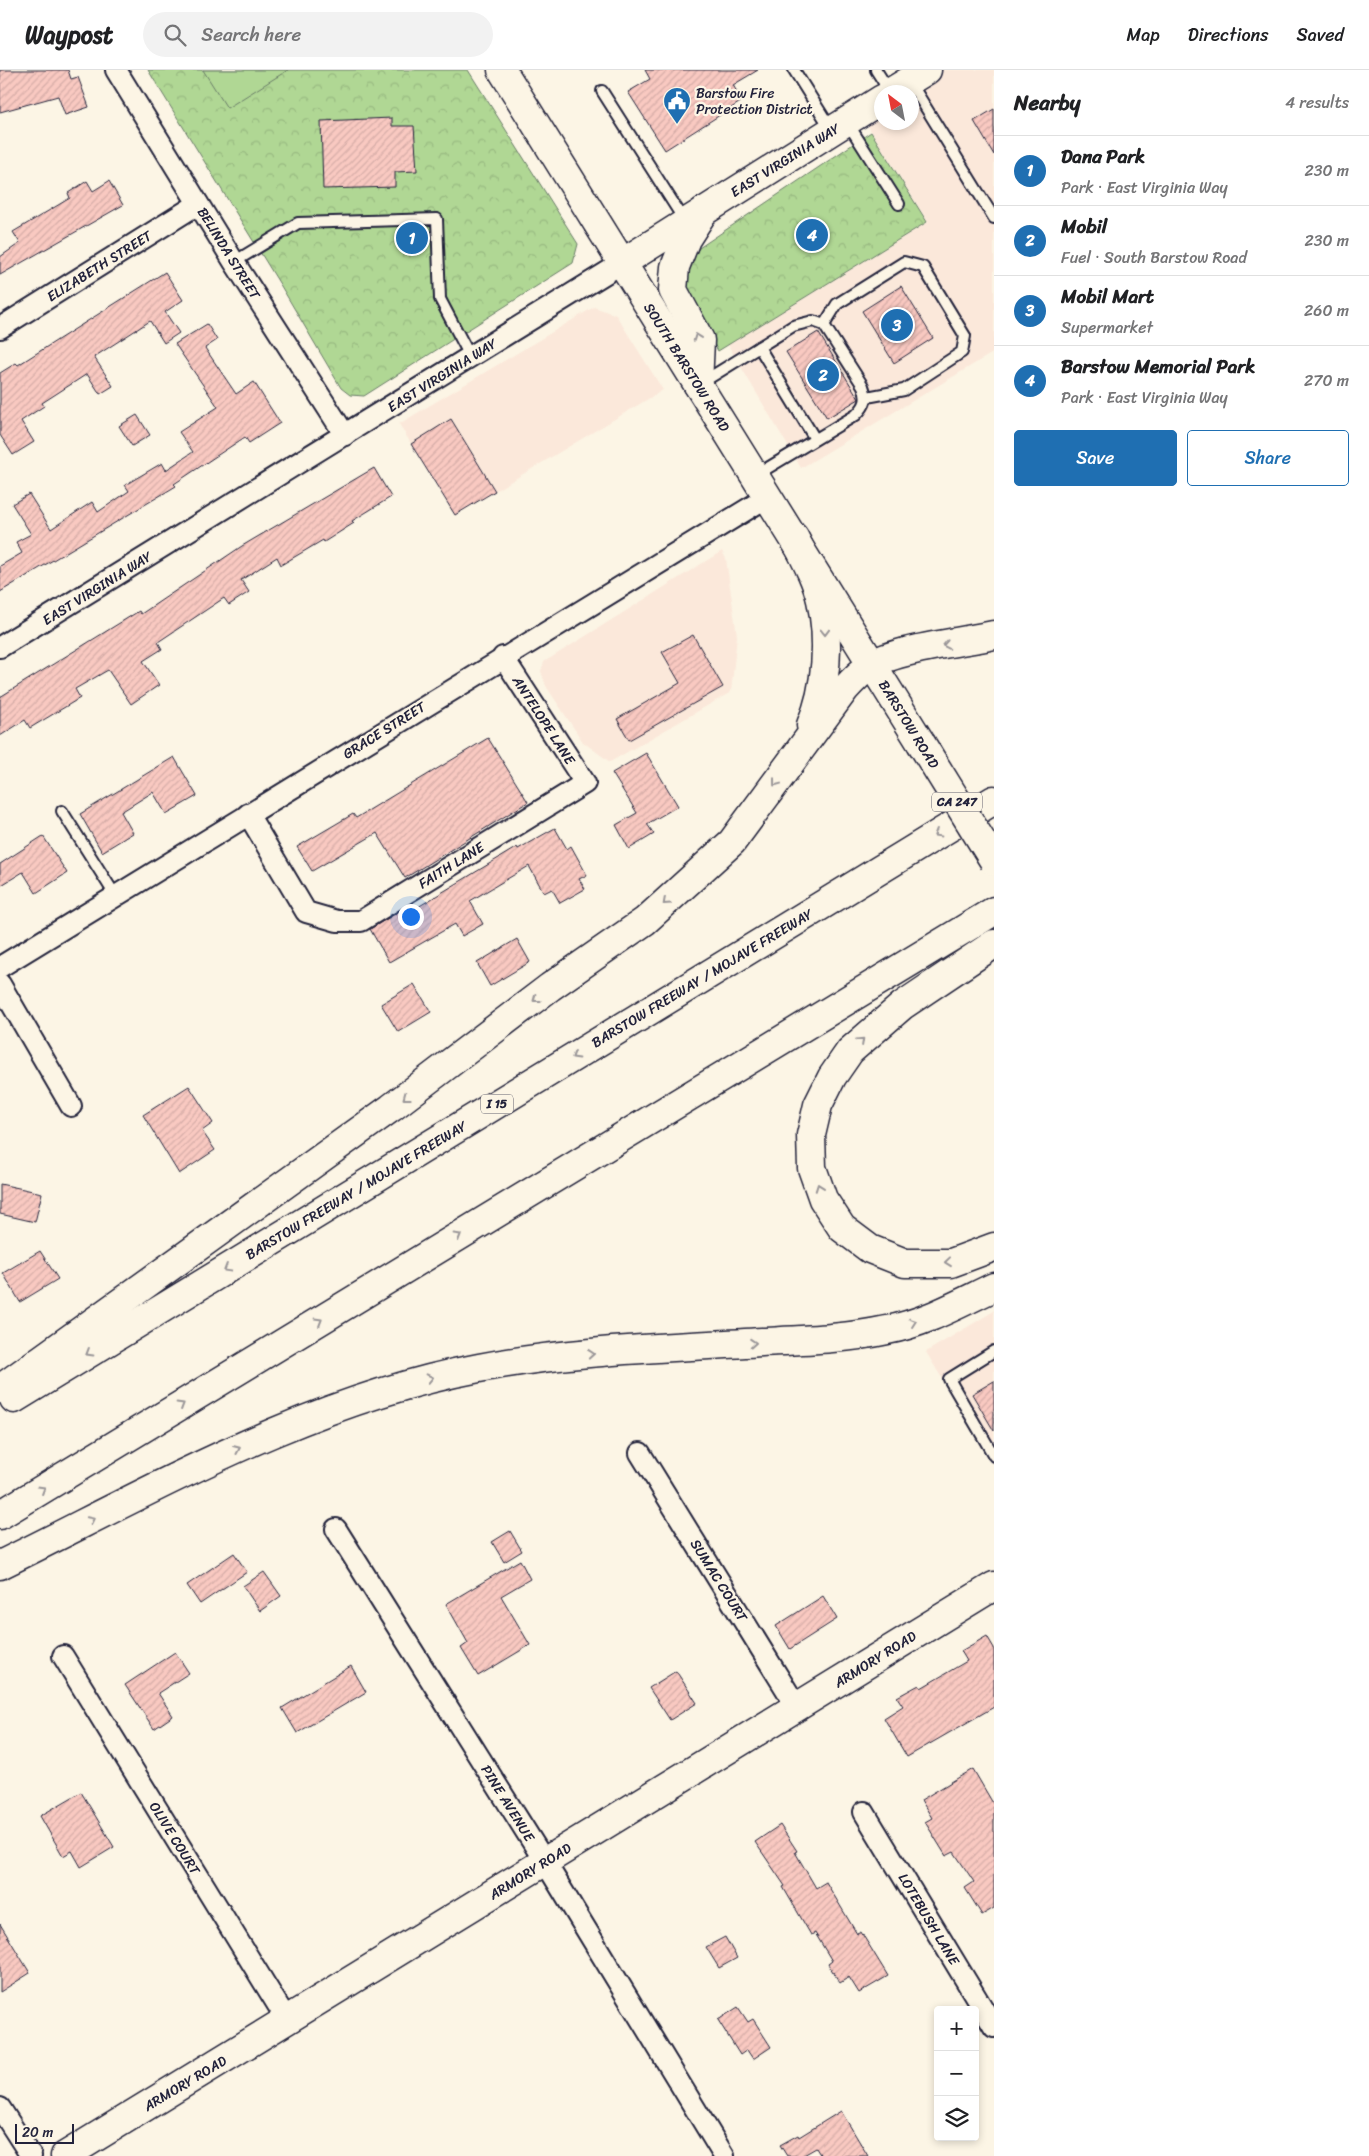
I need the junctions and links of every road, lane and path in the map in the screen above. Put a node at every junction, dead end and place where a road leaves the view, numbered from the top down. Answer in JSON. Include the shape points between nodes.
{"nodes":[{"id":1,"x":116,"y":70,"type":"edge"},
{"id":2,"x":794,"y":70,"type":"edge"},
{"id":3,"x":876,"y":70,"type":"edge"},
{"id":4,"x":505,"y":71,"type":"edge"},
{"id":5,"x":904,"y":84,"type":"edge"},
{"id":6,"x":602,"y":90,"type":"dead end"},
{"id":7,"x":874,"y":104,"type":"edge"},
{"id":8,"x":839,"y":126,"type":"junction"},
{"id":9,"x":198,"y":204,"type":"junction"},
{"id":10,"x":899,"y":204,"type":"dead end"},
{"id":11,"x":992,"y":211,"type":"edge"},
{"id":12,"x":695,"y":217,"type":"junction"},
{"id":13,"x":234,"y":262,"type":"junction"},
{"id":14,"x":622,"y":263,"type":"junction"},
{"id":15,"x":824,"y":324,"type":"junction"},
{"id":16,"x":0,"y":328,"type":"edge"},
{"id":17,"x":759,"y":347,"type":"junction"},
{"id":18,"x":470,"y":358,"type":"junction"},
{"id":19,"x":698,"y":385,"type":"junction"},
{"id":20,"x":867,"y":397,"type":"junction"},
{"id":21,"x":345,"y":435,"type":"junction"},
{"id":22,"x":816,"y":439,"type":"junction"},
{"id":23,"x":762,"y":485,"type":"junction"},
{"id":24,"x":794,"y":537,"type":"junction"},
{"id":25,"x":994,"y":635,"type":"edge"},
{"id":26,"x":0,"y":648,"type":"edge"},
{"id":27,"x":503,"y":657,"type":"junction"},
{"id":28,"x":872,"y":664,"type":"junction"},
{"id":29,"x":801,"y":749,"type":"junction"},
{"id":30,"x":585,"y":783,"type":"joint"},
{"id":31,"x":994,"y":800,"type":"edge"},
{"id":32,"x":62,"y":811,"type":"dead end"},
{"id":33,"x":248,"y":814,"type":"junction"},
{"id":34,"x":994,"y":861,"type":"edge"},
{"id":35,"x":115,"y":895,"type":"junction"},
{"id":36,"x":994,"y":911,"type":"edge"},
{"id":37,"x":994,"y":944,"type":"edge"},
{"id":38,"x":0,"y":967,"type":"edge"},
{"id":39,"x":0,"y":984,"type":"edge"},
{"id":40,"x":70,"y":1106,"type":"dead end"},
{"id":41,"x":994,"y":1247,"type":"edge"},
{"id":42,"x":994,"y":1286,"type":"edge"},
{"id":43,"x":994,"y":1351,"type":"edge"},
{"id":44,"x":0,"y":1389,"type":"edge"},
{"id":45,"x":0,"y":1408,"type":"edge"},
{"id":46,"x":640,"y":1453,"type":"dead end"},
{"id":47,"x":994,"y":1456,"type":"edge"},
{"id":48,"x":0,"y":1514,"type":"edge"},
{"id":49,"x":336,"y":1529,"type":"dead end"},
{"id":50,"x":0,"y":1565,"type":"edge"},
{"id":51,"x":994,"y":1586,"type":"edge"},
{"id":52,"x":63,"y":1656,"type":"dead end"},
{"id":53,"x":797,"y":1707,"type":"junction"},
{"id":54,"x":864,"y":1812,"type":"dead end"},
{"id":55,"x":545,"y":1862,"type":"junction"},
{"id":56,"x":287,"y":2020,"type":"junction"},
{"id":57,"x":994,"y":2027,"type":"edge"},
{"id":58,"x":0,"y":2108,"type":"edge"},
{"id":59,"x":31,"y":2156,"type":"edge"},
{"id":60,"x":65,"y":2156,"type":"edge"},
{"id":61,"x":724,"y":2156,"type":"edge"}],
"edges":[{"from":1,"to":9,"type":"street","name":"BELINDA STREET"},
{"from":2,"to":8,"type":"lane"},
{"from":3,"to":5,"type":"lane"},
{"from":4,"to":14,"type":"main road","name":"SOUTH BARSTOW ROAD"},
{"from":5,"to":11,"type":"lane"},
{"from":6,"to":12,"type":"lane"},
{"from":7,"to":8,"type":"main road","name":"EAST VIRGINIA WAY"},
{"from":8,"to":10,"type":"lane"},
{"from":8,"to":12,"type":"main road","name":"EAST VIRGINIA WAY"},
{"from":9,"to":13,"type":"street","name":"BELINDA STREET"},
{"from":9,"to":16,"type":"street","name":"ELIZABETH STREET"},
{"from":12,"to":14,"type":"main road","name":"EAST VIRGINIA WAY"},
{"from":19,"to":12,"type":"main road","one_way":true,"via":[[700,340],[673,290],[676,267]]},
{"from":13,"to":18,"type":"lane","via":[[298,223],[437,219],[440,300]]},
{"from":13,"to":21,"type":"street","name":"BELINDA STREET"},
{"from":14,"to":18,"type":"street","name":"EAST VIRGINIA WAY"},
{"from":14,"to":19,"type":"main road","name":"SOUTH BARSTOW ROAD"},
{"from":15,"to":17,"type":"lane","via":[[803,322]]},
{"from":15,"to":20,"type":"lane"},
{"from":15,"to":20,"type":"lane","via":[[837,304],[904,262],[923,267],[965,336],[962,352],[904,390]]},
{"from":17,"to":19,"type":"lane"},
{"from":17,"to":22,"type":"lane"},
{"from":18,"to":21,"type":"street","name":"EAST VIRGINIA WAY"},
{"from":19,"to":23,"type":"main road","name":"SOUTH BARSTOW ROAD"},
{"from":20,"to":22,"type":"lane","via":[[856,415]]},
{"from":21,"to":26,"type":"street","name":"EAST VIRGINIA WAY"},
{"from":22,"to":23,"type":"lane"},
{"from":23,"to":24,"type":"main road","name":"SOUTH BARSTOW ROAD"},
{"from":23,"to":27,"type":"street","name":"GRACE STREET"},
{"from":24,"to":28,"type":"main road","name":"SOUTH BARSTOW ROAD"},
{"from":24,"to":29,"type":"main road","one_way":true,"via":[[812,573],[825,625],[822,687]]},
{"from":25,"to":28,"type":"main road","one_way":true,"via":[[907,652]]},
{"from":27,"to":30,"type":"street","name":"ANTELOPE LANE"},
{"from":27,"to":33,"type":"street","name":"GRACE STREET"},
{"from":28,"to":29,"type":"main road","via":[[845,689]]},
{"from":28,"to":34,"type":"main road","name":"BARSTOW ROAD","number":"CA 247","bridge":true},
{"from":29,"to":44,"type":"main road","one_way":true,"via":[[732,842],[645,922],[550,987],[391,1108]]},
{"from":30,"to":33,"type":"street","name":"FAITH LANE","via":[[361,921],[337,921],[306,912]]},
{"from":31,"to":45,"type":"main road","name":"BARSTOW FREEWAY / MOJAVE FREEWAY","number":"I 15","one_way":true},
{"from":32,"to":35,"type":"lane"},
{"from":33,"to":35,"type":"street","name":"GRACE STREET"},
{"from":35,"to":38,"type":"street","name":"GRACE STREET"},
{"from":48,"to":36,"type":"main road","one_way":true},
{"from":41,"to":37,"type":"main road","one_way":true,"via":[[951,1263],[905,1263],[870,1249],[842,1228],[823,1199],[812,1168],[811,1135],[818,1105],[850,1051],[903,1005]]},
{"from":39,"to":40,"type":"street"},
{"from":50,"to":42,"type":"main road","one_way":true,"via":[[231,1451],[383,1390],[481,1368],[556,1357],[840,1337],[889,1330],[946,1310]]},
{"from":43,"to":47,"type":"lane","via":[[949,1379]]},
{"from":46,"to":53,"type":"street","name":"SUMAC COURT"},
{"from":49,"to":55,"type":"street","name":"PINE AVENUE"},
{"from":51,"to":53,"type":"main road","name":"ARMORY ROAD"},
{"from":52,"to":56,"type":"street","name":"OLIVE COURT"},
{"from":53,"to":55,"type":"main road","name":"ARMORY ROAD"},
{"from":54,"to":57,"type":"street","name":"LOTEBUSH LANE"},
{"from":55,"to":56,"type":"main road","name":"ARMORY ROAD"},
{"from":55,"to":61,"type":"street","name":"PINE AVENUE"},
{"from":56,"to":60,"type":"main road","name":"ARMORY ROAD"},
{"from":58,"to":59,"type":"street"}]}
